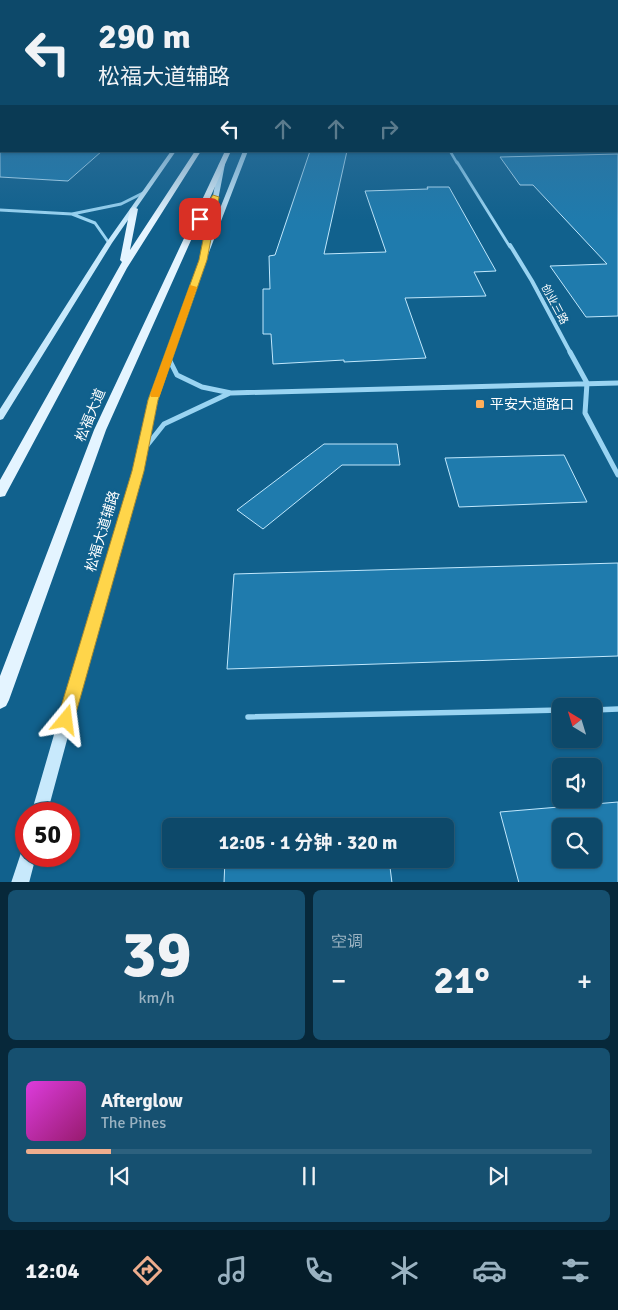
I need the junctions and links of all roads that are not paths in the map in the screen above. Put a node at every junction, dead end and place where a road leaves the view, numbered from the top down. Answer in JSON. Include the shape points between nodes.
{"nodes":[{"id":1,"x":173,"y":152,"type":"edge"},
{"id":2,"x":197,"y":152,"type":"edge"},
{"id":3,"x":228,"y":152,"type":"edge"},
{"id":4,"x":451,"y":152,"type":"edge"},
{"id":5,"x":245,"y":154,"type":"edge"},
{"id":6,"x":222,"y":164,"type":"junction"},
{"id":7,"x":143,"y":193,"type":"junction"},
{"id":8,"x":216,"y":197,"type":"junction"},
{"id":9,"x":134,"y":209,"type":"junction"},
{"id":10,"x":0,"y":210,"type":"edge"},
{"id":11,"x":72,"y":214,"type":"junction"},
{"id":12,"x":192,"y":230,"type":"junction"},
{"id":13,"x":109,"y":244,"type":"junction"},
{"id":14,"x":203,"y":260,"type":"junction"},
{"id":15,"x":123,"y":268,"type":"junction"},
{"id":16,"x":168,"y":357,"type":"junction"},
{"id":17,"x":618,"y":382,"type":"edge"},
{"id":18,"x":586,"y":383,"type":"junction"},
{"id":19,"x":231,"y":393,"type":"junction"},
{"id":20,"x":0,"y":417,"type":"edge"},
{"id":21,"x":143,"y":450,"type":"junction"},
{"id":22,"x":618,"y":475,"type":"edge"},
{"id":23,"x":0,"y":492,"type":"edge"},
{"id":24,"x":0,"y":700,"type":"edge"},
{"id":25,"x":618,"y":709,"type":"edge"},
{"id":26,"x":552,"y":710,"type":"edge"},
{"id":27,"x":602,"y":710,"type":"edge"},
{"id":28,"x":248,"y":717,"type":"dead end"},
{"id":29,"x":42,"y":802,"type":"edge"},
{"id":30,"x":25,"y":867,"type":"edge"},
{"id":31,"x":20,"y":882,"type":"edge"}],
"edges":[{"from":1,"to":7,"type":"main road"},
{"from":2,"to":15,"type":"main road"},
{"from":3,"to":6,"type":"main road","name":"松福大道"},
{"from":4,"to":18,"type":"street","name":"创业三路","via":[[532,281]]},
{"from":5,"to":8,"type":"main road","name":"松福大道辅路"},
{"from":5,"to":14,"type":"main road","name":"松福大道辅路"},
{"from":6,"to":8,"type":"main road","name":"松福大道辅路"},
{"from":6,"to":12,"type":"main road","name":"松福大道"},
{"from":7,"to":9,"type":"main road"},
{"from":7,"to":11,"type":"street","via":[[121,204]]},
{"from":8,"to":12,"type":"main road","name":"松福大道辅路"},
{"from":8,"to":14,"type":"main road","name":"松福大道辅路"},
{"from":9,"to":13,"type":"main road"},
{"from":9,"to":15,"type":"main road"},
{"from":10,"to":11,"type":"street"},
{"from":11,"to":13,"type":"street","via":[[91,220],[102,230]]},
{"from":12,"to":24,"type":"main road","name":"松福大道","via":[[100,430]]},
{"from":13,"to":20,"type":"main road"},
{"from":14,"to":16,"type":"main road","name":"松福大道辅路"},
{"from":15,"to":23,"type":"main road"},
{"from":16,"to":19,"type":"street","via":[[177,374],[202,387]]},
{"from":16,"to":21,"type":"main road","name":"松福大道辅路","via":[[153,400]]},
{"from":17,"to":18,"type":"street"},
{"from":18,"to":19,"type":"street"},
{"from":18,"to":22,"type":"street","name":"创业三路","via":[[585,414]]},
{"from":19,"to":21,"type":"street","via":[[164,424]]},
{"from":21,"to":29,"type":"main road","name":"松福大道辅路"},
{"from":25,"to":27,"type":"lane"},
{"from":26,"to":28,"type":"lane"},
{"from":30,"to":31,"type":"main road"}]}
